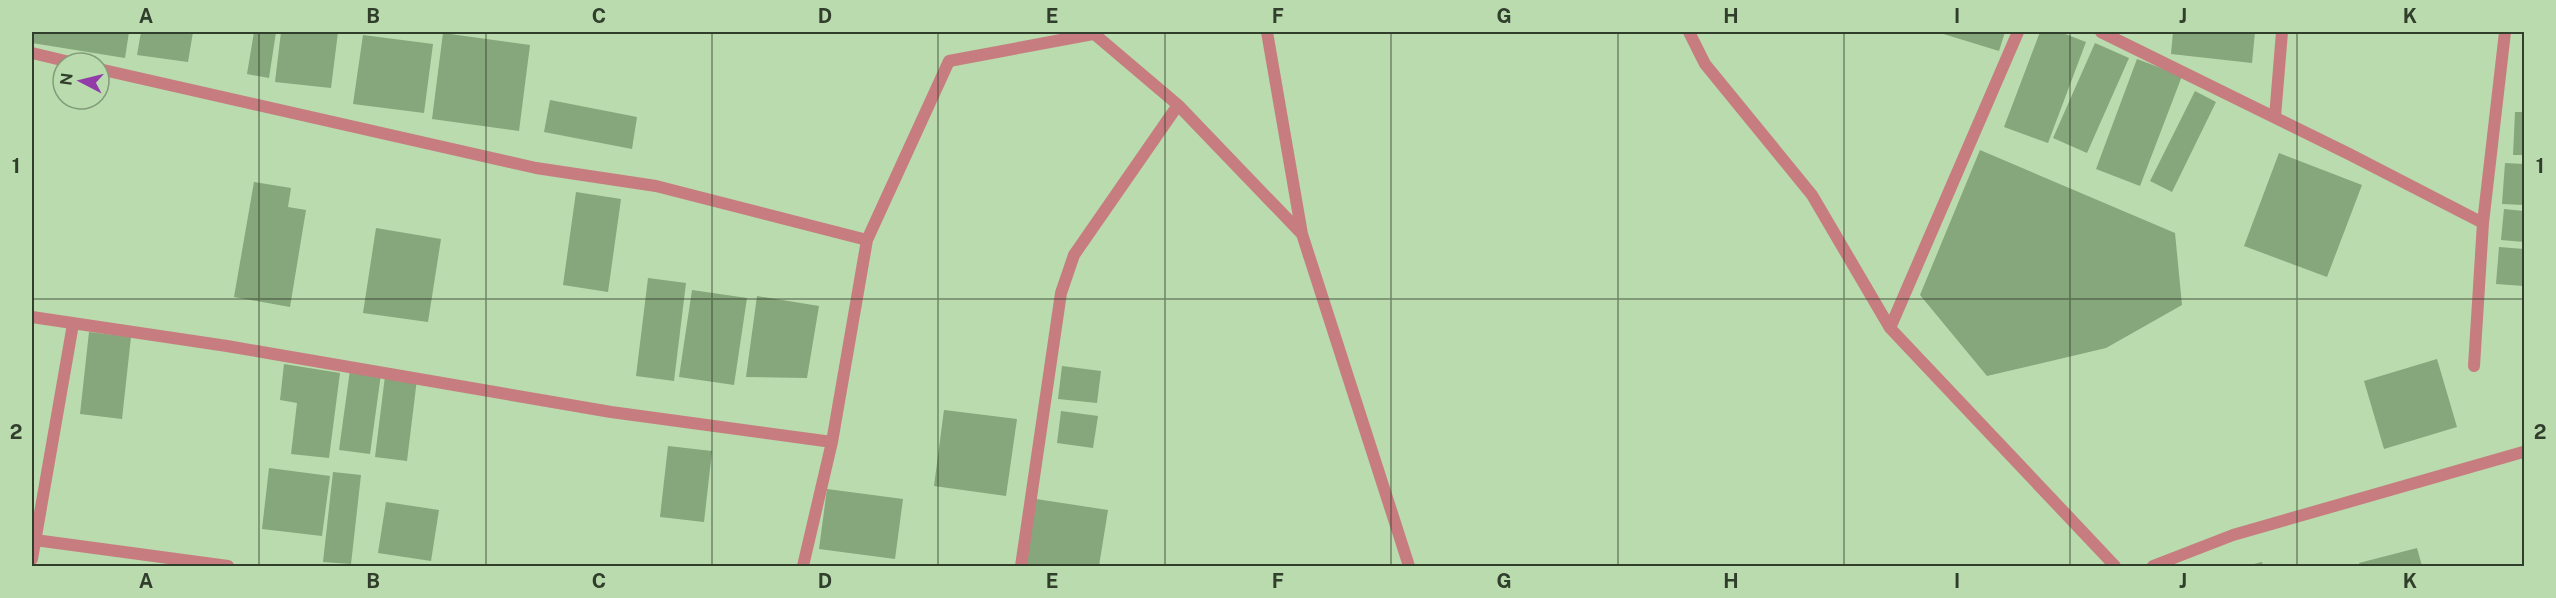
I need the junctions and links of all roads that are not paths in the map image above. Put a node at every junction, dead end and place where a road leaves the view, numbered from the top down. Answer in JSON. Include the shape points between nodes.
{"nodes":[{"id":1,"x":1267,"y":32,"type":"edge"},
{"id":2,"x":1689,"y":32,"type":"edge"},
{"id":3,"x":2018,"y":32,"type":"edge"},
{"id":4,"x":2101,"y":32,"type":"edge"},
{"id":5,"x":2282,"y":32,"type":"edge"},
{"id":6,"x":2505,"y":32,"type":"edge"},
{"id":7,"x":1092,"y":33,"type":"edge"},
{"id":8,"x":32,"y":53,"type":"edge"},
{"id":9,"x":51,"y":58,"type":"edge"},
{"id":10,"x":111,"y":72,"type":"edge"},
{"id":11,"x":1178,"y":105,"type":"junction"},
{"id":12,"x":2275,"y":117,"type":"junction"},
{"id":13,"x":2483,"y":223,"type":"junction"},
{"id":14,"x":1302,"y":234,"type":"junction"},
{"id":15,"x":867,"y":240,"type":"junction"},
{"id":16,"x":32,"y":317,"type":"edge"},
{"id":17,"x":73,"y":324,"type":"junction"},
{"id":18,"x":1890,"y":328,"type":"junction"},
{"id":19,"x":2474,"y":366,"type":"dead end"},
{"id":20,"x":832,"y":442,"type":"junction"},
{"id":21,"x":2523,"y":452,"type":"dead end"},
{"id":22,"x":35,"y":540,"type":"junction"},
{"id":23,"x":32,"y":559,"type":"edge"},
{"id":24,"x":228,"y":567,"type":"edge"},
{"id":25,"x":804,"y":567,"type":"edge"},
{"id":26,"x":1022,"y":567,"type":"edge"},
{"id":27,"x":1409,"y":567,"type":"edge"},
{"id":28,"x":2115,"y":567,"type":"edge"},
{"id":29,"x":2153,"y":567,"type":"edge"}],
"edges":[{"from":1,"to":14,"type":"street"},
{"from":2,"to":18,"type":"street","via":[[1705,64],[1812,195]]},
{"from":3,"to":18,"type":"street"},
{"from":4,"to":12,"type":"street"},
{"from":5,"to":12,"type":"street"},
{"from":6,"to":13,"type":"street"},
{"from":7,"to":11,"type":"street"},
{"from":7,"to":15,"type":"street","via":[[949,61]]},
{"from":8,"to":9,"type":"street"},
{"from":10,"to":15,"type":"street","via":[[536,168],[656,186]]},
{"from":11,"to":14,"type":"street"},
{"from":11,"to":26,"type":"street","via":[[1074,255],[1061,293]]},
{"from":12,"to":13,"type":"street"},
{"from":13,"to":19,"type":"street"},
{"from":14,"to":27,"type":"street"},
{"from":15,"to":20,"type":"street"},
{"from":16,"to":17,"type":"street"},
{"from":17,"to":20,"type":"street","via":[[227,346],[611,412]]},
{"from":17,"to":22,"type":"street"},
{"from":18,"to":28,"type":"street"},
{"from":20,"to":25,"type":"street"},
{"from":21,"to":29,"type":"street","via":[[2233,535]]},
{"from":22,"to":23,"type":"street"},
{"from":22,"to":24,"type":"street"}]}
